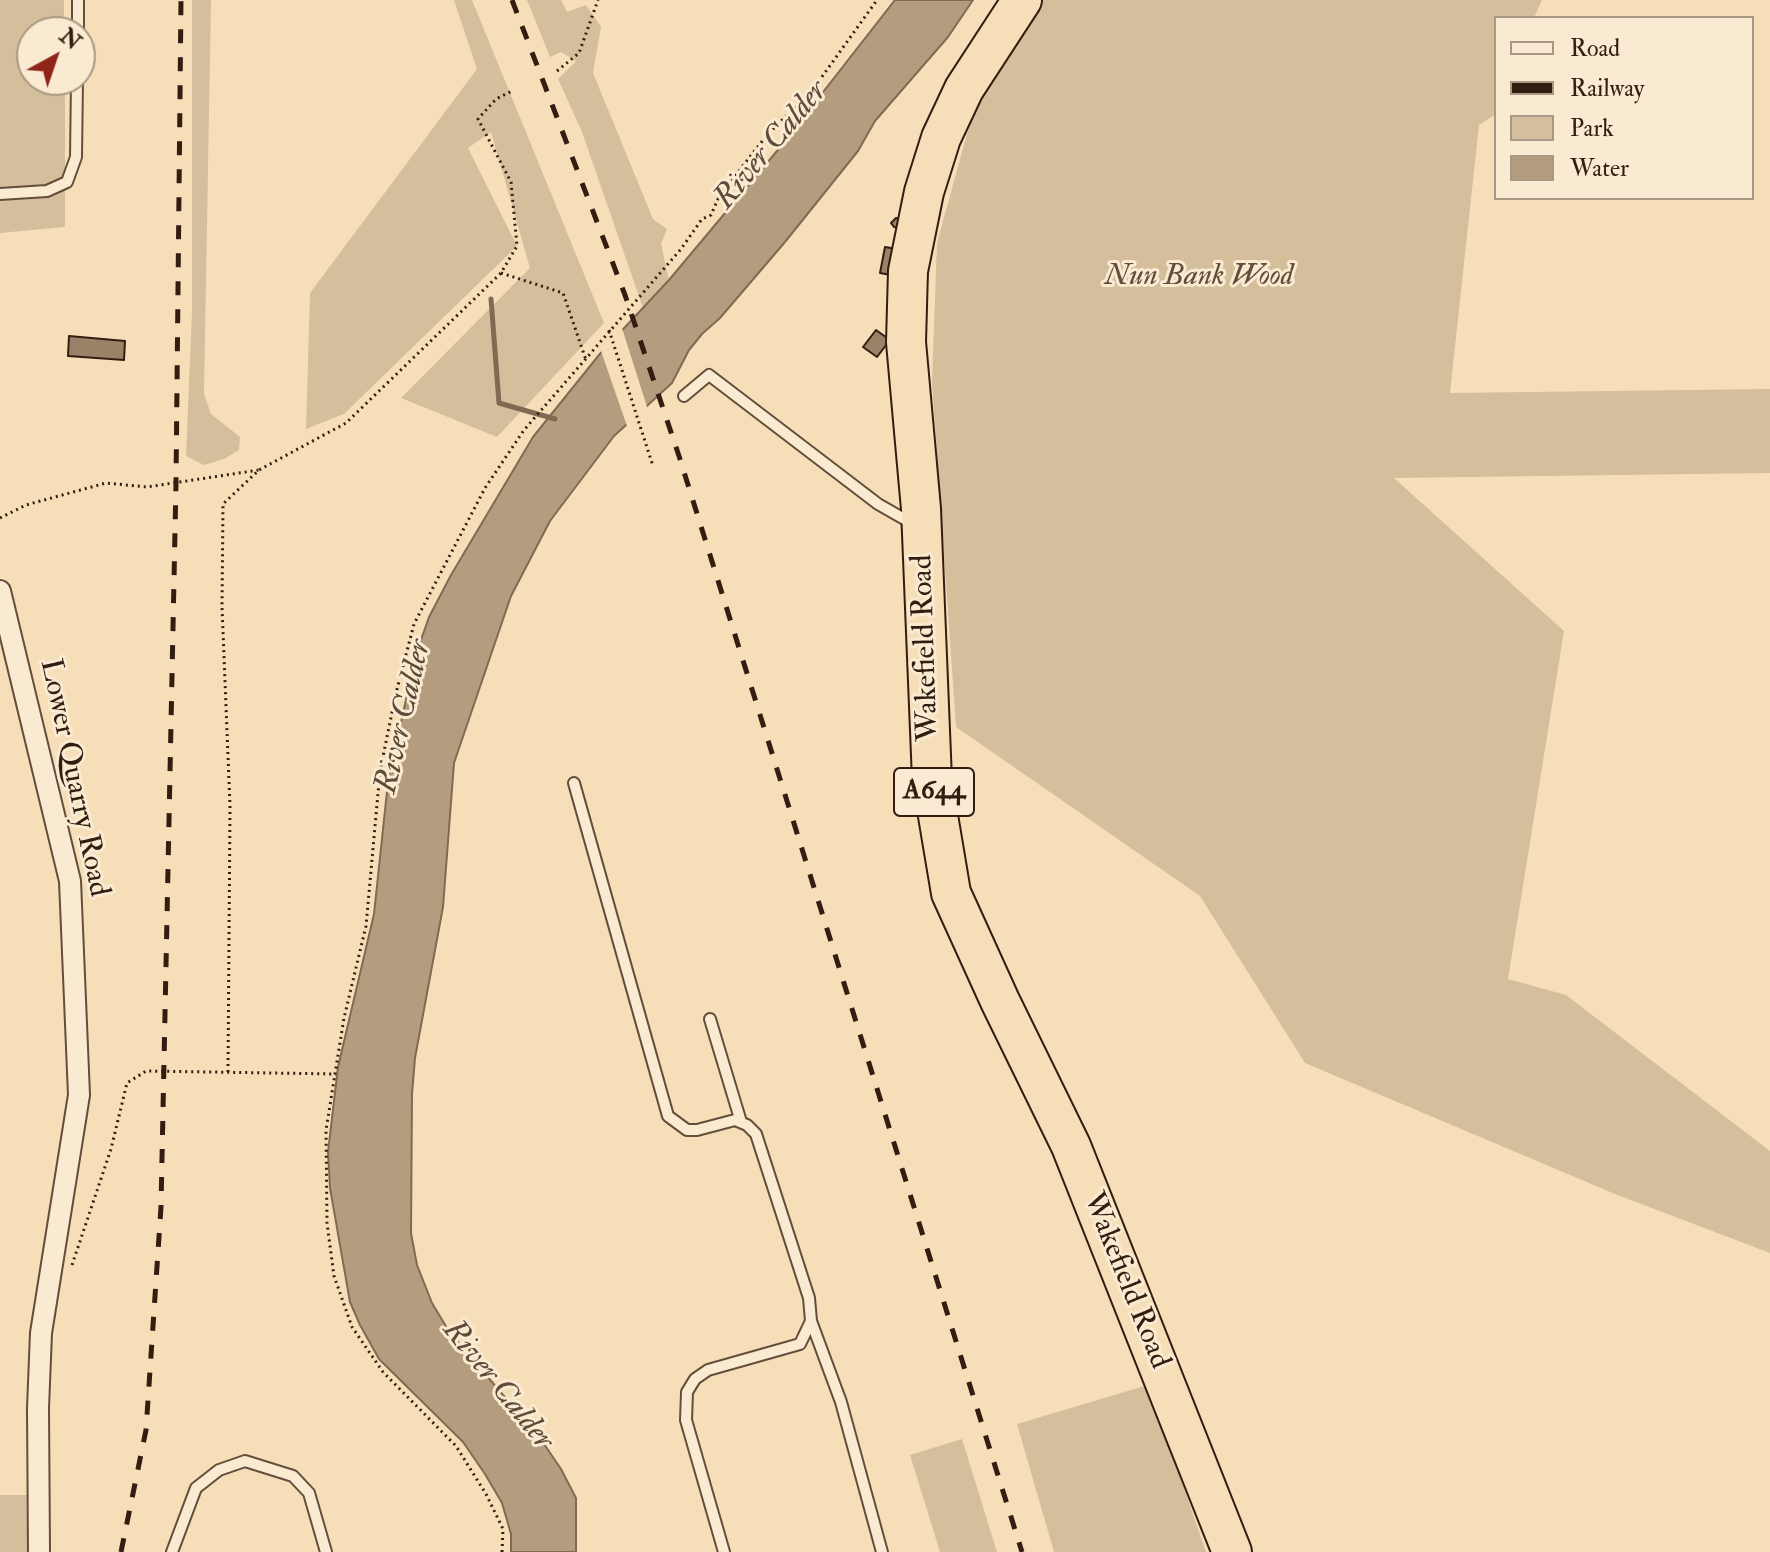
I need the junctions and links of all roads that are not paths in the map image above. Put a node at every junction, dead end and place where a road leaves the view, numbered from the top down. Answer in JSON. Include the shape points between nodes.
{"nodes":[{"id":1,"x":1022,"y":0,"type":"edge"},
{"id":2,"x":77,"y":96,"type":"edge"},
{"id":3,"x":0,"y":194,"type":"edge"},
{"id":4,"x":684,"y":396,"type":"dead end"},
{"id":5,"x":922,"y":529,"type":"junction"},
{"id":6,"x":0,"y":591,"type":"edge"},
{"id":7,"x":574,"y":783,"type":"dead end"},
{"id":8,"x":710,"y":1019,"type":"dead end"},
{"id":9,"x":741,"y":1122,"type":"junction"},
{"id":10,"x":811,"y":1321,"type":"junction"},
{"id":11,"x":39,"y":1552,"type":"edge"},
{"id":12,"x":172,"y":1552,"type":"edge"},
{"id":13,"x":326,"y":1552,"type":"edge"},
{"id":14,"x":724,"y":1552,"type":"edge"},
{"id":15,"x":882,"y":1552,"type":"edge"},
{"id":16,"x":1232,"y":1552,"type":"edge"}],
"edges":[{"from":1,"to":5,"type":"highway","name":"Wakefield Road","number":"A644","via":[[964,89],[941,138],[908,271],[906,342]]},
{"from":2,"to":3,"type":"lane","via":[[76,157],[67,182],[47,191]]},
{"from":4,"to":5,"type":"lane","via":[[709,375],[878,504]]},
{"from":5,"to":16,"type":"highway","name":"Wakefield Road","number":"A644","via":[[932,780],[951,893],[1071,1146]]},
{"from":6,"to":11,"type":"street","name":"Lower Quarry Road","via":[[70,881],[79,1095],[41,1333]]},
{"from":7,"to":9,"type":"lane","via":[[668,1116],[687,1130]]},
{"from":8,"to":9,"type":"lane"},
{"from":9,"to":10,"type":"lane","via":[[761,1145],[809,1298]]},
{"from":10,"to":14,"type":"lane","via":[[800,1344],[708,1370],[687,1392],[686,1420]]},
{"from":10,"to":15,"type":"lane","via":[[841,1402]]},
{"from":12,"to":13,"type":"lane","via":[[196,1488],[219,1470],[245,1461],[293,1476],[309,1493]]}]}
